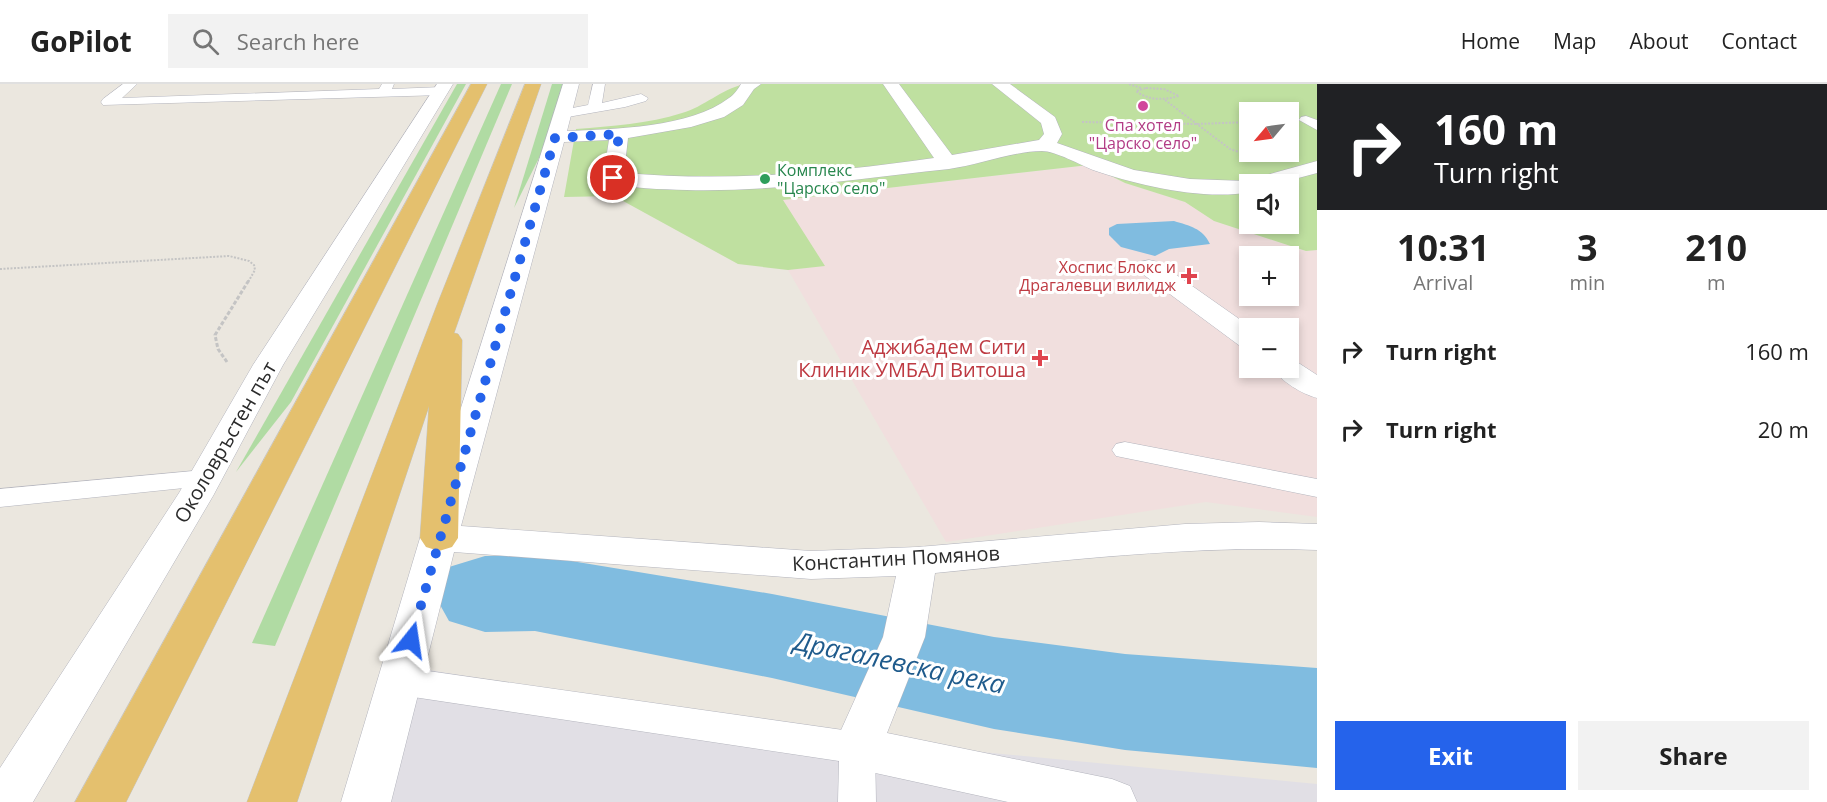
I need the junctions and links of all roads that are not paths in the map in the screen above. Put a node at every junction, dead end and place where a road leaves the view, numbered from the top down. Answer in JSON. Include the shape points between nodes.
{"nodes":[{"id":1,"x":131,"y":84,"type":"edge"},
{"id":2,"x":189,"y":84,"type":"edge"},
{"id":3,"x":533,"y":84,"type":"edge"},
{"id":4,"x":571,"y":84,"type":"edge"},
{"id":5,"x":599,"y":84,"type":"edge"},
{"id":6,"x":753,"y":84,"type":"edge"},
{"id":7,"x":891,"y":84,"type":"edge"},
{"id":8,"x":1000,"y":84,"type":"edge"},
{"id":9,"x":456,"y":86,"type":"edge"},
{"id":10,"x":386,"y":88,"type":"edge"},
{"id":11,"x":640,"y":98,"type":"dead end"},
{"id":12,"x":172,"y":100,"type":"junction"},
{"id":13,"x":594,"y":108,"type":"junction"},
{"id":14,"x":562,"y":114,"type":"junction"},
{"id":15,"x":619,"y":134,"type":"junction"},
{"id":16,"x":1046,"y":145,"type":"junction"},
{"id":17,"x":552,"y":149,"type":"junction"},
{"id":18,"x":947,"y":163,"type":"junction"},
{"id":19,"x":1317,"y":167,"type":"edge"},
{"id":20,"x":1290,"y":174,"type":"edge"},
{"id":21,"x":1239,"y":186,"type":"edge"},
{"id":22,"x":1149,"y":267,"type":"dead end"},
{"id":23,"x":450,"y":305,"type":"junction"},
{"id":24,"x":1239,"y":332,"type":"edge"},
{"id":25,"x":1299,"y":376,"type":"edge"},
{"id":26,"x":1317,"y":389,"type":"edge"},
{"id":27,"x":1125,"y":450,"type":"dead end"},
{"id":28,"x":204,"y":479,"type":"junction"},
{"id":29,"x":1317,"y":488,"type":"edge"},
{"id":30,"x":0,"y":498,"type":"edge"},
{"id":31,"x":1317,"y":537,"type":"edge"},
{"id":32,"x":439,"y":538,"type":"junction"},
{"id":33,"x":918,"y":561,"type":"junction"},
{"id":34,"x":400,"y":681,"type":"junction"},
{"id":35,"x":863,"y":733,"type":"junction"},
{"id":36,"x":122,"y":760,"type":"junction"},
{"id":37,"x":1063,"y":797,"type":"edge"},
{"id":38,"x":6,"y":802,"type":"edge"},
{"id":39,"x":91,"y":802,"type":"edge"},
{"id":40,"x":100,"y":802,"type":"edge"},
{"id":41,"x":272,"y":802,"type":"edge"},
{"id":42,"x":366,"y":802,"type":"edge"},
{"id":43,"x":857,"y":802,"type":"edge"},
{"id":44,"x":1112,"y":802,"type":"edge"}],
"edges":[{"from":1,"to":12,"type":"lane","via":[[108,102]]},
{"from":2,"to":12,"type":"lane"},
{"from":3,"to":23,"type":"highway"},
{"from":4,"to":14,"type":"street"},
{"from":5,"to":13,"type":"lane"},
{"from":6,"to":15,"type":"street","via":[[725,111],[699,120]]},
{"from":7,"to":18,"type":"street"},
{"from":8,"to":16,"type":"street","via":[[1049,121],[1053,134]]},
{"from":9,"to":10,"type":"lane"},
{"from":9,"to":28,"type":"street","name":"Околовръстен път","via":[[268,365]]},
{"from":9,"to":36,"type":"highway"},
{"from":10,"to":12,"type":"lane"},
{"from":11,"to":13,"type":"lane"},
{"from":13,"to":14,"type":"lane"},
{"from":14,"to":17,"type":"street"},
{"from":15,"to":17,"type":"street"},
{"from":15,"to":18,"type":"street","via":[[613,178],[661,184],[726,186]]},
{"from":16,"to":18,"type":"street"},
{"from":16,"to":21,"type":"street","via":[[1141,179],[1184,186]]},
{"from":17,"to":32,"type":"street"},
{"from":19,"to":20,"type":"street"},
{"from":22,"to":24,"type":"street"},
{"from":23,"to":32,"type":"highway"},
{"from":23,"to":41,"type":"highway"},
{"from":25,"to":26,"type":"street"},
{"from":27,"to":29,"type":"lane"},
{"from":28,"to":30,"type":"lane"},
{"from":28,"to":38,"type":"street","name":"Околовръстен път"},
{"from":31,"to":33,"type":"street","name":"Константин Помянов","via":[[1185,537]]},
{"from":32,"to":33,"type":"street","name":"Константин Помянов","via":[[811,565]]},
{"from":32,"to":34,"type":"street"},
{"from":33,"to":35,"type":"street","via":[[904,637]]},
{"from":34,"to":35,"type":"lane"},
{"from":34,"to":42,"type":"street"},
{"from":35,"to":37,"type":"street"},
{"from":35,"to":43,"type":"lane"},
{"from":36,"to":39,"type":"highway"},
{"from":36,"to":40,"type":"highway"},
{"from":37,"to":44,"type":"street"}]}
